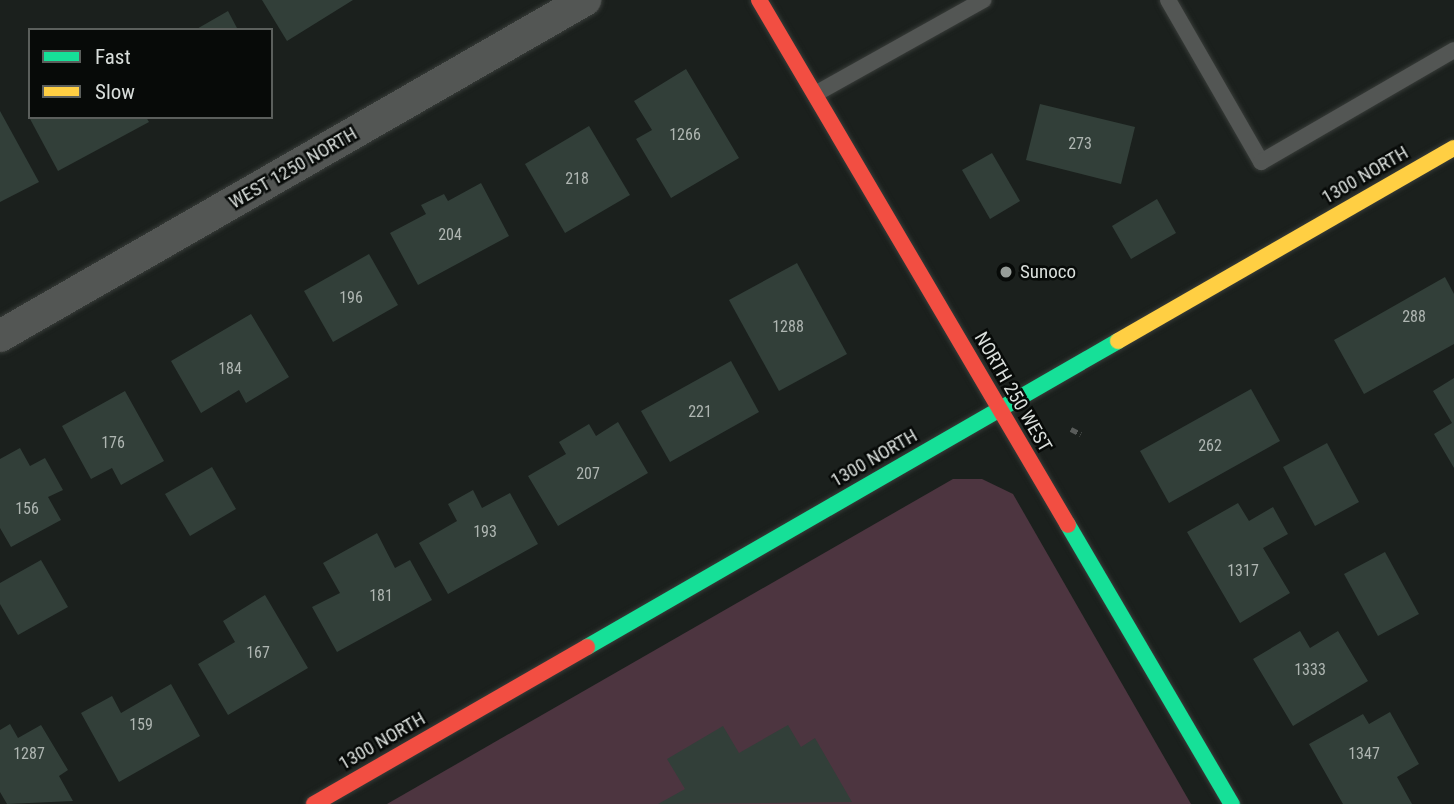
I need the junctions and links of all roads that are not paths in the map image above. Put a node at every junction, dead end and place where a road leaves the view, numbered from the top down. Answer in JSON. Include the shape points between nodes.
{"nodes":[{"id":1,"x":585,"y":0,"type":"edge"},
{"id":2,"x":759,"y":0,"type":"edge"},
{"id":3,"x":983,"y":0,"type":"edge"},
{"id":4,"x":1168,"y":0,"type":"edge"},
{"id":5,"x":1454,"y":50,"type":"edge"},
{"id":6,"x":815,"y":94,"type":"junction"},
{"id":7,"x":1454,"y":148,"type":"edge"},
{"id":8,"x":0,"y":337,"type":"edge"},
{"id":9,"x":999,"y":410,"type":"junction"},
{"id":10,"x":314,"y":804,"type":"edge"},
{"id":11,"x":1232,"y":804,"type":"edge"}],
"edges":[{"from":1,"to":8,"type":"street","name":"WEST 1250 NORTH"},
{"from":2,"to":6,"type":"street","name":"NORTH 250 WEST"},
{"from":3,"to":6,"type":"lane"},
{"from":4,"to":5,"type":"lane","via":[[1261,162]]},
{"from":6,"to":9,"type":"street","name":"NORTH 250 WEST"},
{"from":7,"to":9,"type":"street","name":"1300 NORTH"},
{"from":9,"to":10,"type":"street","name":"1300 NORTH"},
{"from":9,"to":11,"type":"street","name":"NORTH 250 WEST"}]}
